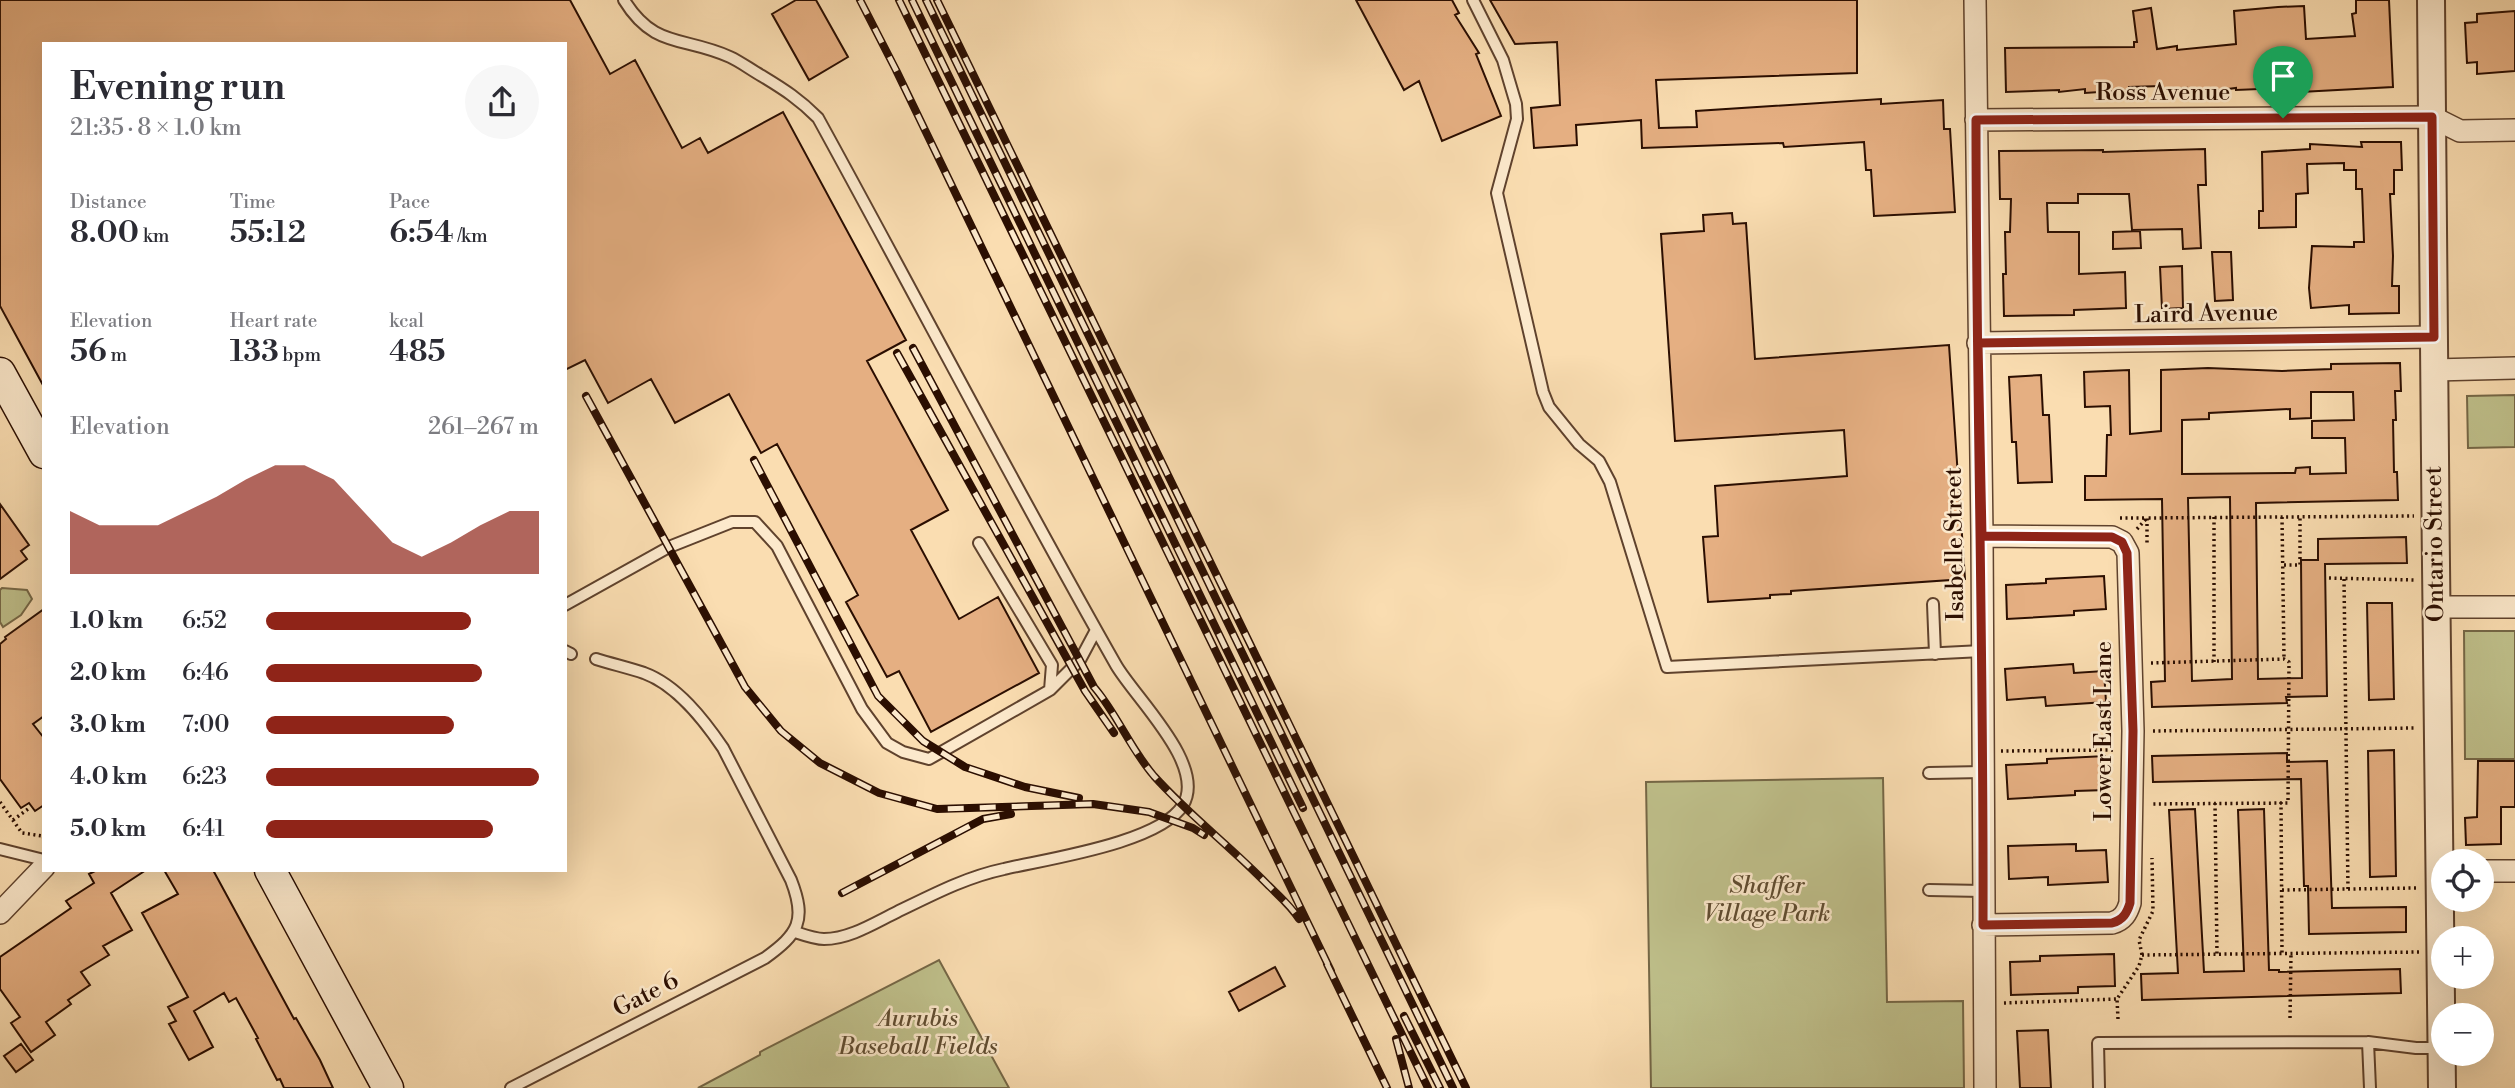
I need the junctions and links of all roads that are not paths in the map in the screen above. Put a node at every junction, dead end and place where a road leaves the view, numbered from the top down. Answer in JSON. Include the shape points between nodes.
{"nodes":[{"id":1,"x":624,"y":0,"type":"edge"},
{"id":2,"x":1473,"y":0,"type":"edge"},
{"id":3,"x":1975,"y":0,"type":"edge"},
{"id":4,"x":2431,"y":0,"type":"edge"},
{"id":5,"x":2432,"y":117,"type":"junction"},
{"id":6,"x":1976,"y":120,"type":"junction"},
{"id":7,"x":2515,"y":131,"type":"edge"},
{"id":8,"x":2434,"y":337,"type":"junction"},
{"id":9,"x":1978,"y":343,"type":"junction"},
{"id":10,"x":2515,"y":368,"type":"edge"},
{"id":11,"x":2434,"y":370,"type":"junction"},
{"id":12,"x":0,"y":373,"type":"edge"},
{"id":13,"x":42,"y":449,"type":"edge"},
{"id":14,"x":1982,"y":536,"type":"junction"},
{"id":15,"x":979,"y":543,"type":"dead end"},
{"id":16,"x":567,"y":604,"type":"edge"},
{"id":17,"x":1933,"y":604,"type":"dead end"},
{"id":18,"x":2436,"y":607,"type":"junction"},
{"id":19,"x":2515,"y":607,"type":"edge"},
{"id":20,"x":1096,"y":630,"type":"junction"},
{"id":21,"x":1982,"y":651,"type":"junction"},
{"id":22,"x":1935,"y":654,"type":"junction"},
{"id":23,"x":596,"y":659,"type":"dead end"},
{"id":24,"x":1050,"y":690,"type":"junction"},
{"id":25,"x":1983,"y":772,"type":"junction"},
{"id":26,"x":1929,"y":773,"type":"dead end"},
{"id":27,"x":0,"y":849,"type":"edge"},
{"id":28,"x":2435,"y":849,"type":"edge"},
{"id":29,"x":42,"y":860,"type":"edge"},
{"id":30,"x":42,"y":869,"type":"edge"},
{"id":31,"x":2515,"y":871,"type":"edge"},
{"id":32,"x":271,"y":872,"type":"edge"},
{"id":33,"x":2494,"y":872,"type":"edge"},
{"id":34,"x":1929,"y":890,"type":"dead end"},
{"id":35,"x":1983,"y":891,"type":"junction"},
{"id":36,"x":2437,"y":912,"type":"edge"},
{"id":37,"x":0,"y":913,"type":"edge"},
{"id":38,"x":1983,"y":925,"type":"junction"},
{"id":39,"x":795,"y":932,"type":"junction"},
{"id":40,"x":2441,"y":1003,"type":"edge"},
{"id":41,"x":2368,"y":1042,"type":"junction"},
{"id":42,"x":2431,"y":1048,"type":"edge"},
{"id":43,"x":2442,"y":1066,"type":"edge"},
{"id":44,"x":388,"y":1088,"type":"edge"},
{"id":45,"x":511,"y":1088,"type":"edge"},
{"id":46,"x":1985,"y":1088,"type":"edge"},
{"id":47,"x":2099,"y":1088,"type":"edge"},
{"id":48,"x":2370,"y":1088,"type":"edge"},
{"id":49,"x":2442,"y":1088,"type":"edge"}],
"edges":[{"from":1,"to":20,"type":"lane","via":[[653,32],[732,58],[790,93],[818,118]]},
{"from":2,"to":22,"type":"lane","via":[[1503,60],[1516,104],[1517,119],[1497,193],[1543,392],[1549,407],[1599,461],[1610,482],[1667,667]]},
{"from":3,"to":6,"type":"street","name":"Isabelle Street"},
{"from":4,"to":5,"type":"street","name":"Ontario Street"},
{"from":5,"to":6,"type":"street","name":"Ross Avenue"},
{"from":5,"to":7,"type":"street","name":"Ross Avenue","via":[[2460,131]]},
{"from":5,"to":8,"type":"street","name":"Ontario Street"},
{"from":6,"to":9,"type":"street","name":"Isabelle Street"},
{"from":8,"to":9,"type":"street","name":"Laird Avenue"},
{"from":8,"to":11,"type":"street","name":"Ontario Street"},
{"from":9,"to":14,"type":"street","name":"Isabelle Street"},
{"from":10,"to":11,"type":"street"},
{"from":11,"to":18,"type":"street","name":"Ontario Street"},
{"from":12,"to":13,"type":"main road"},
{"from":14,"to":21,"type":"street","name":"Isabelle Street"},
{"from":14,"to":38,"type":"street","name":"Lower East Lane","via":[[2129,536],[2133,731],[2128,912],[2112,923]]},
{"from":15,"to":24,"type":"lane","via":[[1052,665]]},
{"from":16,"to":24,"type":"lane","via":[[669,547],[732,522],[755,522],[777,546],[862,709],[887,743],[929,759]]},
{"from":17,"to":22,"type":"lane"},
{"from":18,"to":19,"type":"street"},
{"from":18,"to":28,"type":"street","name":"Ontario Street"},
{"from":20,"to":24,"type":"lane","via":[[1080,660]]},
{"from":20,"to":39,"type":"lane","via":[[1184,765],[1188,780],[1183,805],[1169,819],[1114,844],[962,881],[850,933],[822,939]]},
{"from":21,"to":22,"type":"lane"},
{"from":21,"to":25,"type":"street","name":"Isabelle Street"},
{"from":23,"to":39,"type":"lane","via":[[647,674],[690,706],[713,734],[790,880],[799,911]]},
{"from":25,"to":26,"type":"lane"},
{"from":25,"to":35,"type":"street","name":"Isabelle Street"},
{"from":27,"to":29,"type":"lane"},
{"from":30,"to":37,"type":"street"},
{"from":31,"to":33,"type":"street"},
{"from":32,"to":44,"type":"main road"},
{"from":34,"to":35,"type":"lane"},
{"from":35,"to":38,"type":"street","name":"Isabelle Street"},
{"from":36,"to":40,"type":"street","name":"Ontario Street"},
{"from":38,"to":46,"type":"street","name":"Isabelle Street"},
{"from":39,"to":45,"type":"lane","name":"Gate 6","via":[[765,958]]},
{"from":41,"to":42,"type":"lane"},
{"from":41,"to":47,"type":"lane","via":[[2098,1043]]},
{"from":41,"to":48,"type":"lane"},
{"from":43,"to":49,"type":"street","name":"Ontario Street"}]}
